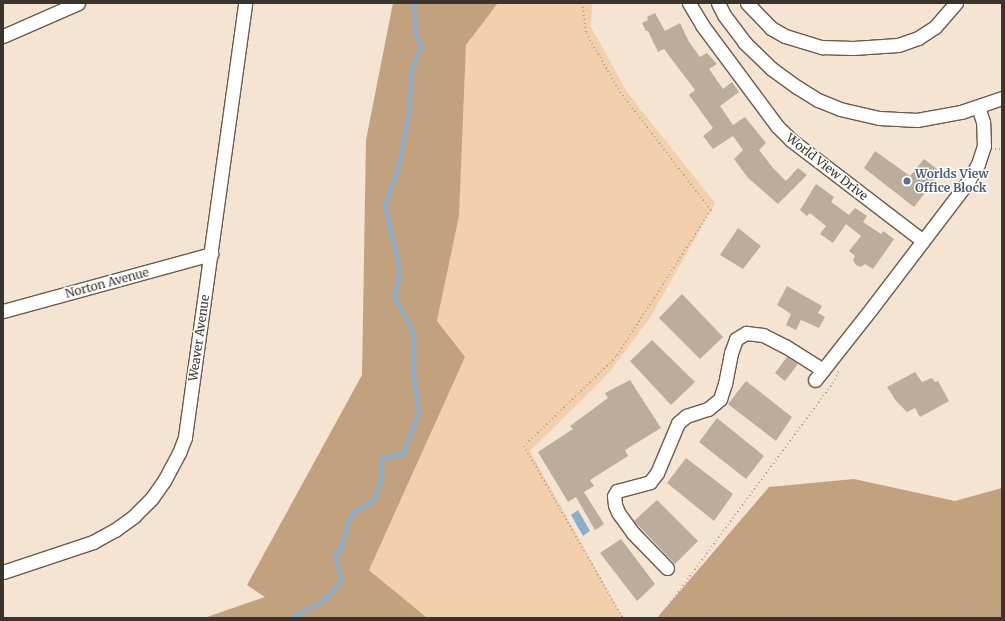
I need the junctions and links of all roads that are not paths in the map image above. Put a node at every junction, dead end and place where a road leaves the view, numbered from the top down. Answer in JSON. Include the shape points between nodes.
{"nodes":[{"id":1,"x":78,"y":3,"type":"edge"},
{"id":2,"x":245,"y":3,"type":"edge"},
{"id":3,"x":689,"y":3,"type":"edge"},
{"id":4,"x":718,"y":3,"type":"edge"},
{"id":5,"x":747,"y":3,"type":"edge"},
{"id":6,"x":956,"y":3,"type":"edge"},
{"id":7,"x":3,"y":36,"type":"edge"},
{"id":8,"x":1002,"y":98,"type":"edge"},
{"id":9,"x":978,"y":107,"type":"junction"},
{"id":10,"x":922,"y":241,"type":"junction"},
{"id":11,"x":211,"y":254,"type":"junction"},
{"id":12,"x":3,"y":311,"type":"edge"},
{"id":13,"x":667,"y":568,"type":"dead end"},
{"id":14,"x":3,"y":572,"type":"edge"}],
"edges":[{"from":1,"to":7,"type":"street"},
{"from":2,"to":11,"type":"street","name":"Weaver Avenue"},
{"from":3,"to":10,"type":"street","name":"World View Drive","via":[[702,25],[782,131]]},
{"from":4,"to":9,"type":"street","via":[[740,38],[772,69],[818,100],[840,109],[879,118],[917,120]]},
{"from":5,"to":6,"type":"street","via":[[771,28],[785,36],[822,47],[853,48],[898,45],[918,38],[935,27]]},
{"from":8,"to":9,"type":"street"},
{"from":9,"to":10,"type":"street","via":[[984,129],[982,155],[967,183]]},
{"from":10,"to":13,"type":"street","via":[[819,375],[785,346],[763,335],[746,333],[736,339],[720,399],[708,409],[686,416],[678,423],[657,472],[650,482],[617,491],[614,496],[618,512],[633,533]]},
{"from":11,"to":12,"type":"street","name":"Norton Avenue"},
{"from":11,"to":14,"type":"street","name":"Weaver Avenue","via":[[185,437],[164,482],[134,516],[115,530],[93,542]]}]}
